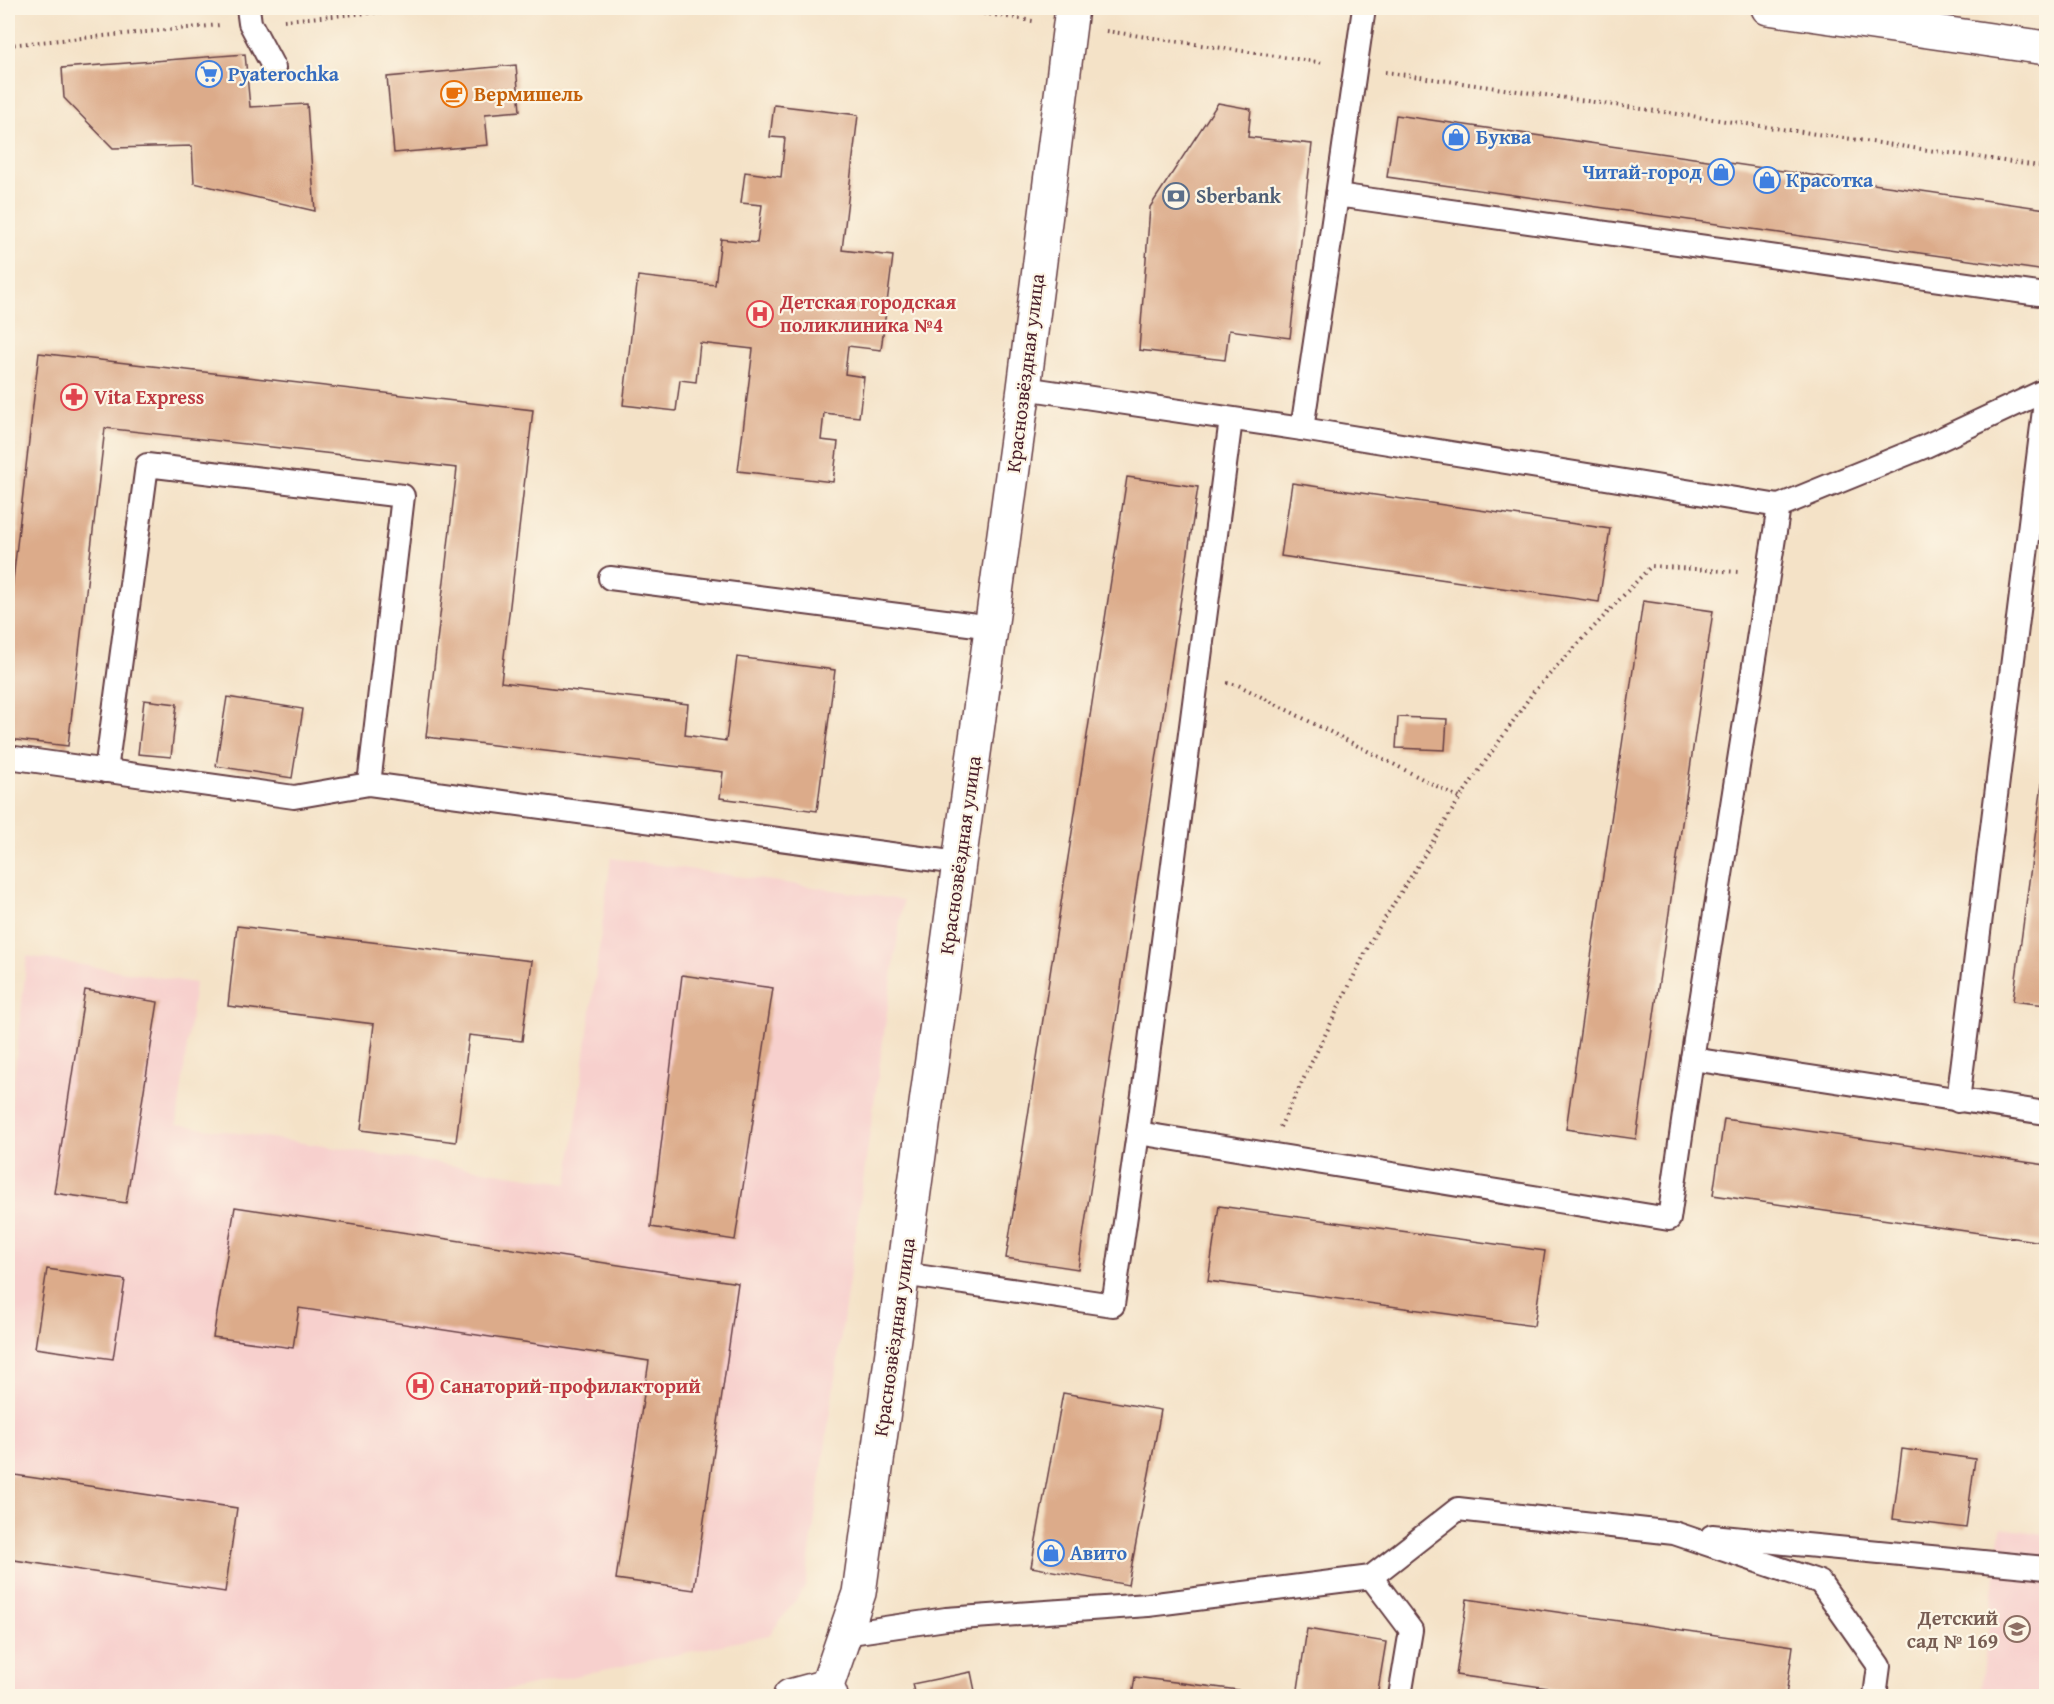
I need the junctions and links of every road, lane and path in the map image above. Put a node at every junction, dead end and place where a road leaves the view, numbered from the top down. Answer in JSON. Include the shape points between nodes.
{"nodes":[{"id":1,"x":248,"y":8,"type":"edge"},
{"id":2,"x":948,"y":8,"type":"edge"},
{"id":3,"x":1364,"y":8,"type":"edge"},
{"id":4,"x":1768,"y":8,"type":"edge"},
{"id":5,"x":1071,"y":17,"type":"edge"},
{"id":6,"x":2046,"y":48,"type":"edge"},
{"id":7,"x":1356,"y":67,"type":"junction"},
{"id":8,"x":274,"y":68,"type":"dead end"},
{"id":9,"x":2046,"y":166,"type":"edge"},
{"id":10,"x":1337,"y":195,"type":"junction"},
{"id":11,"x":2046,"y":295,"type":"edge"},
{"id":12,"x":1024,"y":388,"type":"junction"},
{"id":13,"x":2046,"y":392,"type":"edge"},
{"id":14,"x":1231,"y":419,"type":"junction"},
{"id":15,"x":1302,"y":429,"type":"junction"},
{"id":16,"x":1779,"y":506,"type":"junction"},
{"id":17,"x":1769,"y":574,"type":"junction"},
{"id":18,"x":610,"y":578,"type":"dead end"},
{"id":19,"x":992,"y":627,"type":"junction"},
{"id":20,"x":1238,"y":685,"type":"dead end"},
{"id":21,"x":8,"y":758,"type":"edge"},
{"id":22,"x":106,"y":771,"type":"junction"},
{"id":23,"x":369,"y":784,"type":"junction"},
{"id":24,"x":1460,"y":798,"type":"junction"},
{"id":25,"x":958,"y":863,"type":"junction"},
{"id":26,"x":1692,"y":1059,"type":"junction"},
{"id":27,"x":1958,"y":1101,"type":"junction"},
{"id":28,"x":2046,"y":1113,"type":"edge"},
{"id":29,"x":1138,"y":1133,"type":"junction"},
{"id":30,"x":1266,"y":1155,"type":"junction"},
{"id":31,"x":903,"y":1274,"type":"junction"},
{"id":32,"x":1674,"y":1533,"type":"junction"},
{"id":33,"x":2046,"y":1568,"type":"edge"},
{"id":34,"x":1371,"y":1577,"type":"junction"},
{"id":35,"x":844,"y":1634,"type":"junction"},
{"id":36,"x":829,"y":1691,"type":"edge"},
{"id":37,"x":790,"y":1696,"type":"edge"},
{"id":38,"x":1400,"y":1696,"type":"edge"},
{"id":39,"x":1875,"y":1696,"type":"edge"}],
"edges":[{"from":1,"to":8,"type":"lane","via":[[249,23]]},
{"from":2,"to":5,"type":"path"},
{"from":3,"to":7,"type":"lane"},
{"from":4,"to":6,"type":"street"},
{"from":5,"to":7,"type":"path"},
{"from":5,"to":12,"type":"street","name":"Краснозвёздная улица"},
{"from":7,"to":9,"type":"path"},
{"from":7,"to":10,"type":"lane"},
{"from":10,"to":11,"type":"lane"},
{"from":10,"to":15,"type":"lane"},
{"from":12,"to":14,"type":"lane"},
{"from":12,"to":19,"type":"street","name":"Краснозвёздная улица"},
{"from":13,"to":16,"type":"lane"},
{"from":13,"to":27,"type":"lane"},
{"from":14,"to":15,"type":"lane"},
{"from":14,"to":29,"type":"lane"},
{"from":15,"to":16,"type":"lane"},
{"from":16,"to":17,"type":"lane"},
{"from":17,"to":24,"type":"path","via":[[1651,566],[1534,692]]},
{"from":17,"to":26,"type":"lane"},
{"from":18,"to":19,"type":"lane"},
{"from":19,"to":25,"type":"street","name":"Краснозвёздная улица"},
{"from":20,"to":24,"type":"path"},
{"from":21,"to":22,"type":"lane"},
{"from":22,"to":23,"type":"lane","via":[[294,797]]},
{"from":22,"to":23,"type":"lane","via":[[147,465],[403,496]]},
{"from":23,"to":25,"type":"lane"},
{"from":24,"to":30,"type":"path","via":[[1373,937]]},
{"from":25,"to":31,"type":"street","name":"Краснозвёздная улица"},
{"from":26,"to":27,"type":"lane"},
{"from":26,"to":30,"type":"lane","via":[[1669,1220]]},
{"from":27,"to":28,"type":"lane"},
{"from":29,"to":30,"type":"lane"},
{"from":29,"to":31,"type":"lane","via":[[1113,1305]]},
{"from":31,"to":35,"type":"street","name":"Краснозвёздная улица","via":[[859,1593]]},
{"from":32,"to":33,"type":"lane"},
{"from":32,"to":34,"type":"lane","via":[[1458,1509]]},
{"from":32,"to":39,"type":"lane","via":[[1820,1582],[1879,1666]]},
{"from":34,"to":35,"type":"lane","via":[[1148,1605],[946,1619]]},
{"from":34,"to":38,"type":"lane","via":[[1411,1630]]},
{"from":35,"to":36,"type":"street","name":"Краснозвёздная улица"},
{"from":36,"to":37,"type":"street"}]}
